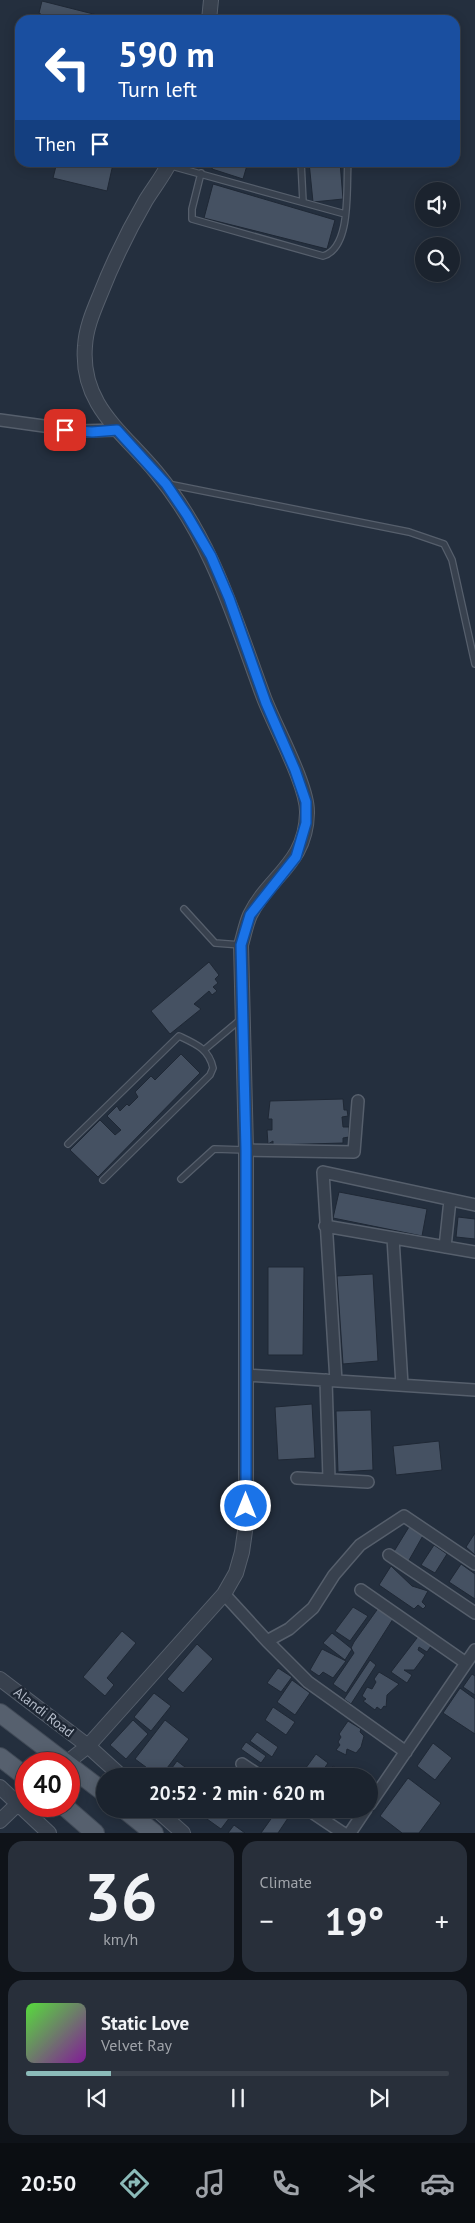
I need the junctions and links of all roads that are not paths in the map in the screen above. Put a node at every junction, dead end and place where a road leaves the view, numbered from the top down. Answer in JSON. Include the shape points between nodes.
{"nodes":[{"id":1,"x":211,"y":0,"type":"edge"},
{"id":2,"x":210,"y":15,"type":"edge"},
{"id":3,"x":167,"y":167,"type":"edge"},
{"id":4,"x":180,"y":167,"type":"edge"},
{"id":5,"x":301,"y":167,"type":"edge"},
{"id":6,"x":348,"y":167,"type":"edge"},
{"id":7,"x":201,"y":173,"type":"junction"},
{"id":8,"x":303,"y":202,"type":"junction"},
{"id":9,"x":345,"y":214,"type":"junction"},
{"id":10,"x":0,"y":420,"type":"edge"},
{"id":11,"x":117,"y":430,"type":"junction"},
{"id":12,"x":166,"y":484,"type":"junction"},
{"id":13,"x":475,"y":664,"type":"edge"},
{"id":14,"x":184,"y":909,"type":"dead end"},
{"id":15,"x":241,"y":945,"type":"junction"},
{"id":16,"x":244,"y":1017,"type":"junction"},
{"id":17,"x":204,"y":1050,"type":"junction"},
{"id":18,"x":358,"y":1101,"type":"dead end"},
{"id":19,"x":68,"y":1144,"type":"dead end"},
{"id":20,"x":246,"y":1150,"type":"junction"},
{"id":21,"x":181,"y":1179,"type":"dead end"},
{"id":22,"x":103,"y":1180,"type":"dead end"},
{"id":23,"x":450,"y":1200,"type":"junction"},
{"id":24,"x":475,"y":1205,"type":"edge"},
{"id":25,"x":326,"y":1226,"type":"junction"},
{"id":26,"x":392,"y":1238,"type":"junction"},
{"id":27,"x":445,"y":1247,"type":"junction"},
{"id":28,"x":475,"y":1252,"type":"edge"},
{"id":29,"x":246,"y":1376,"type":"junction"},
{"id":30,"x":331,"y":1381,"type":"junction"},
{"id":31,"x":402,"y":1385,"type":"junction"},
{"id":32,"x":475,"y":1390,"type":"edge"},
{"id":33,"x":297,"y":1478,"type":"dead end"},
{"id":34,"x":329,"y":1479,"type":"junction"},
{"id":35,"x":368,"y":1482,"type":"dead end"},
{"id":36,"x":389,"y":1555,"type":"dead end"},
{"id":37,"x":475,"y":1564,"type":"edge"},
{"id":38,"x":361,"y":1590,"type":"dead end"},
{"id":39,"x":224,"y":1594,"type":"junction"},
{"id":40,"x":475,"y":1613,"type":"edge"},
{"id":41,"x":267,"y":1641,"type":"junction"},
{"id":42,"x":475,"y":1650,"type":"edge"},
{"id":43,"x":466,"y":1664,"type":"junction"},
{"id":44,"x":0,"y":1679,"type":"edge"},
{"id":45,"x":0,"y":1713,"type":"edge"},
{"id":46,"x":88,"y":1746,"type":"junction"},
{"id":47,"x":51,"y":1752,"type":"edge"},
{"id":48,"x":80,"y":1752,"type":"edge"},
{"id":49,"x":406,"y":1752,"type":"junction"},
{"id":50,"x":0,"y":1757,"type":"edge"},
{"id":51,"x":242,"y":1764,"type":"dead end"},
{"id":52,"x":111,"y":1768,"type":"edge"},
{"id":53,"x":248,"y":1768,"type":"edge"},
{"id":54,"x":15,"y":1769,"type":"edge"},
{"id":55,"x":80,"y":1774,"type":"edge"},
{"id":56,"x":96,"y":1786,"type":"edge"},
{"id":57,"x":0,"y":1787,"type":"edge"},
{"id":58,"x":378,"y":1792,"type":"edge"},
{"id":59,"x":15,"y":1796,"type":"edge"},
{"id":60,"x":15,"y":1807,"type":"edge"},
{"id":61,"x":36,"y":1817,"type":"edge"},
{"id":62,"x":77,"y":1817,"type":"edge"},
{"id":63,"x":135,"y":1818,"type":"edge"},
{"id":64,"x":166,"y":1818,"type":"edge"},
{"id":65,"x":320,"y":1818,"type":"edge"},
{"id":66,"x":360,"y":1818,"type":"edge"},
{"id":67,"x":0,"y":1821,"type":"edge"},
{"id":68,"x":50,"y":1833,"type":"edge"},
{"id":69,"x":95,"y":1833,"type":"edge"},
{"id":70,"x":154,"y":1833,"type":"edge"},
{"id":71,"x":183,"y":1833,"type":"edge"},
{"id":72,"x":343,"y":1833,"type":"edge"},
{"id":73,"x":350,"y":1833,"type":"edge"}],
"edges":[{"from":1,"to":2,"type":"street"},
{"from":3,"to":11,"type":"street","via":[[124,240],[86,334],[84,360],[87,379],[103,414]]},
{"from":4,"to":7,"type":"lane"},
{"from":5,"to":8,"type":"lane"},
{"from":6,"to":9,"type":"lane"},
{"from":7,"to":8,"type":"lane"},
{"from":7,"to":9,"type":"lane","via":[[190,215],[205,224],[323,256],[336,250]]},
{"from":8,"to":9,"type":"lane"},
{"from":10,"to":11,"type":"street","via":[[80,432]]},
{"from":11,"to":12,"type":"street"},
{"from":12,"to":13,"type":"lane","via":[[409,532],[444,544],[452,560]]},
{"from":12,"to":15,"type":"street","via":[[211,556],[269,711],[295,770],[307,811],[296,857],[250,915]]},
{"from":14,"to":15,"type":"lane","via":[[215,943]]},
{"from":15,"to":16,"type":"street"},
{"from":16,"to":17,"type":"lane"},
{"from":16,"to":20,"type":"street"},
{"from":17,"to":19,"type":"lane","via":[[194,1041],[179,1036]]},
{"from":17,"to":22,"type":"lane","via":[[212,1061],[210,1075]]},
{"from":18,"to":20,"type":"street","via":[[354,1152]]},
{"from":20,"to":21,"type":"lane","via":[[214,1149]]},
{"from":20,"to":29,"type":"street"},
{"from":23,"to":24,"type":"street"},
{"from":23,"to":25,"type":"street","via":[[323,1172]]},
{"from":23,"to":27,"type":"street"},
{"from":25,"to":26,"type":"street"},
{"from":25,"to":30,"type":"street"},
{"from":26,"to":27,"type":"street"},
{"from":26,"to":31,"type":"street"},
{"from":27,"to":28,"type":"street"},
{"from":29,"to":30,"type":"street"},
{"from":29,"to":39,"type":"street","via":[[246,1524],[236,1573]]},
{"from":30,"to":31,"type":"street"},
{"from":30,"to":34,"type":"street"},
{"from":31,"to":32,"type":"street"},
{"from":33,"to":34,"type":"street"},
{"from":34,"to":35,"type":"street"},
{"from":36,"to":40,"type":"street"},
{"from":37,"to":41,"type":"street","via":[[404,1516],[360,1545],[334,1575],[313,1608],[289,1629]]},
{"from":38,"to":43,"type":"street"},
{"from":39,"to":41,"type":"street"},
{"from":39,"to":46,"type":"street"},
{"from":41,"to":49,"type":"street","via":[[308,1682]]},
{"from":42,"to":43,"type":"street"},
{"from":43,"to":49,"type":"street"},
{"from":44,"to":46,"type":"street","name":"Alandi Road"},
{"from":45,"to":47,"type":"main road"},
{"from":46,"to":48,"type":"street"},
{"from":46,"to":52,"type":"street","name":"Alandi Road"},
{"from":49,"to":58,"type":"street"},
{"from":50,"to":54,"type":"main road"},
{"from":51,"to":53,"type":"street"},
{"from":55,"to":56,"type":"main road"},
{"from":57,"to":59,"type":"street"},
{"from":60,"to":67,"type":"street"},
{"from":61,"to":68,"type":"street"},
{"from":62,"to":69,"type":"main road"},
{"from":63,"to":70,"type":"main road"},
{"from":64,"to":71,"type":"street"},
{"from":65,"to":72,"type":"street"},
{"from":66,"to":73,"type":"street"}]}
